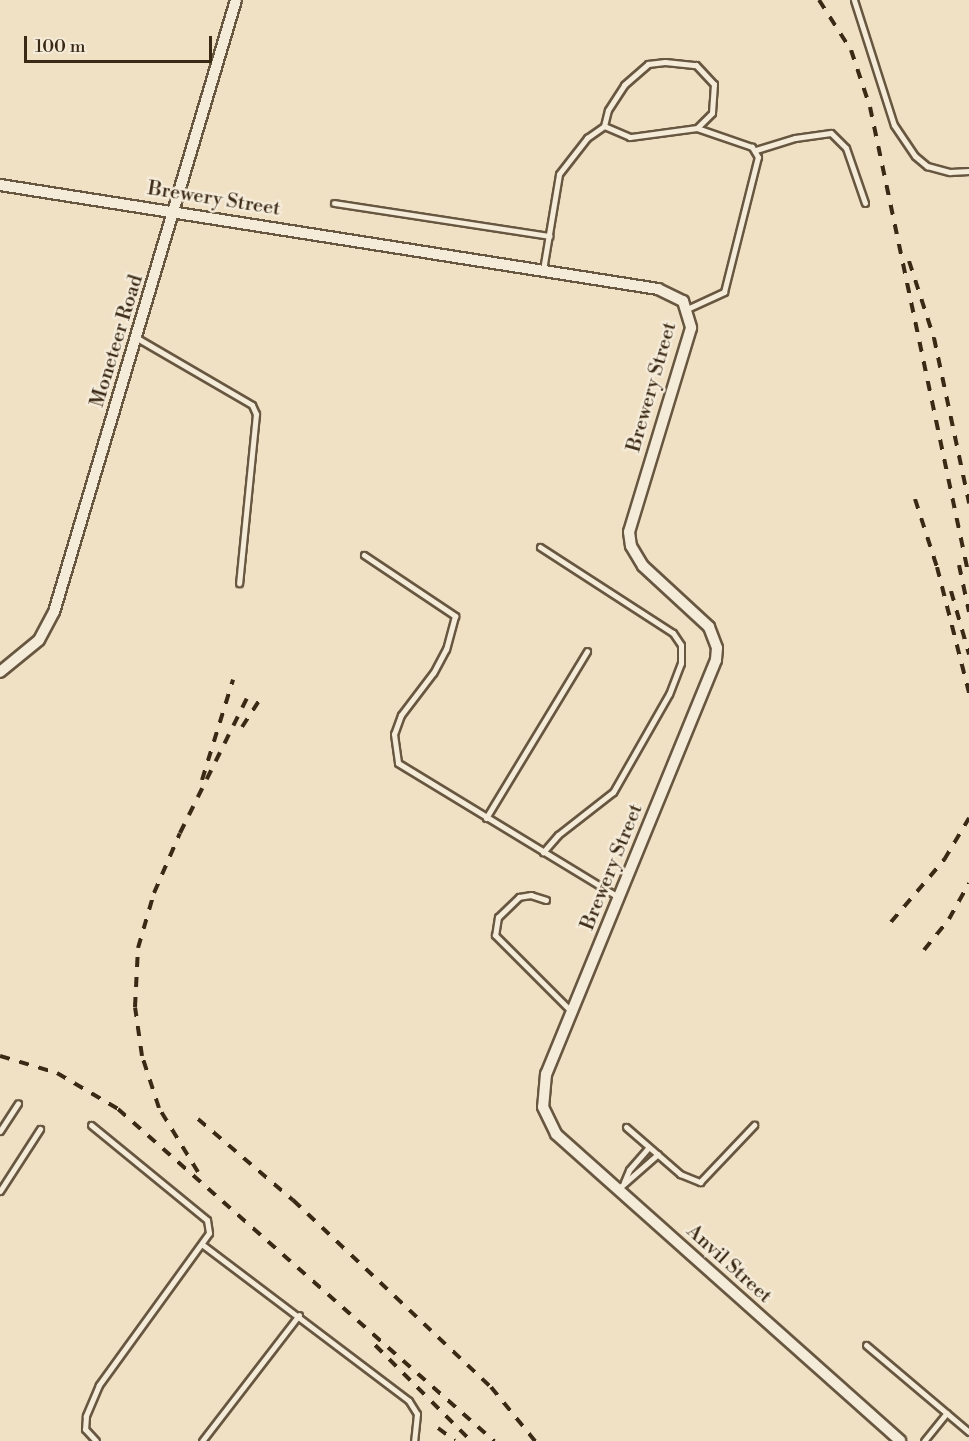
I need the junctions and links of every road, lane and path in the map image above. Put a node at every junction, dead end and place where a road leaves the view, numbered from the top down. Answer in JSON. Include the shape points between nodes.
{"nodes":[{"id":1,"x":236,"y":0,"type":"edge"},
{"id":2,"x":854,"y":0,"type":"edge"},
{"id":3,"x":604,"y":126,"type":"junction"},
{"id":4,"x":697,"y":128,"type":"junction"},
{"id":5,"x":756,"y":150,"type":"junction"},
{"id":6,"x":969,"y":171,"type":"edge"},
{"id":7,"x":0,"y":185,"type":"edge"},
{"id":8,"x":334,"y":203,"type":"dead end"},
{"id":9,"x":866,"y":203,"type":"dead end"},
{"id":10,"x":175,"y":211,"type":"junction"},
{"id":11,"x":549,"y":236,"type":"junction"},
{"id":12,"x":543,"y":270,"type":"junction"},
{"id":13,"x":687,"y":309,"type":"junction"},
{"id":14,"x":137,"y":338,"type":"junction"},
{"id":15,"x":540,"y":547,"type":"dead end"},
{"id":16,"x":364,"y":555,"type":"dead end"},
{"id":17,"x":239,"y":583,"type":"dead end"},
{"id":18,"x":587,"y":651,"type":"dead end"},
{"id":19,"x":0,"y":672,"type":"edge"},
{"id":20,"x":486,"y":818,"type":"junction"},
{"id":21,"x":543,"y":852,"type":"junction"},
{"id":22,"x":619,"y":898,"type":"junction"},
{"id":23,"x":546,"y":900,"type":"dead end"},
{"id":24,"x":572,"y":1011,"type":"junction"},
{"id":25,"x":18,"y":1102,"type":"dead end"},
{"id":26,"x":543,"y":1107,"type":"joint"},
{"id":27,"x":91,"y":1125,"type":"dead end"},
{"id":28,"x":754,"y":1125,"type":"dead end"},
{"id":29,"x":626,"y":1127,"type":"dead end"},
{"id":30,"x":39,"y":1129,"type":"dead end"},
{"id":31,"x":0,"y":1131,"type":"edge"},
{"id":32,"x":649,"y":1147,"type":"junction"},
{"id":33,"x":658,"y":1154,"type":"junction"},
{"id":34,"x":621,"y":1185,"type":"junction"},
{"id":35,"x":0,"y":1191,"type":"edge"},
{"id":36,"x":203,"y":1245,"type":"junction"},
{"id":37,"x":299,"y":1315,"type":"junction"},
{"id":38,"x":866,"y":1345,"type":"dead end"},
{"id":39,"x":947,"y":1413,"type":"junction"},
{"id":40,"x":969,"y":1432,"type":"edge"},
{"id":41,"x":96,"y":1441,"type":"edge"},
{"id":42,"x":202,"y":1441,"type":"edge"},
{"id":43,"x":414,"y":1441,"type":"edge"},
{"id":44,"x":900,"y":1441,"type":"edge"},
{"id":45,"x":924,"y":1441,"type":"edge"}],
"edges":[{"from":1,"to":10,"type":"street","name":"Moneteer Road"},
{"from":2,"to":6,"type":"lane","via":[[894,125],[915,156],[927,166],[950,172]]},
{"from":3,"to":4,"type":"lane","via":[[630,137]]},
{"from":3,"to":4,"type":"lane","via":[[614,100],[634,73],[648,64],[665,62],[696,65],[714,84],[712,112]]},
{"from":3,"to":11,"type":"lane","via":[[587,138],[559,174]]},
{"from":4,"to":5,"type":"lane"},
{"from":5,"to":9,"type":"lane","via":[[795,138],[831,133],[846,148]]},
{"from":5,"to":13,"type":"lane","via":[[758,156],[724,292]]},
{"from":7,"to":10,"type":"street","name":"Brewery Street"},
{"from":8,"to":11,"type":"lane"},
{"from":10,"to":12,"type":"street","name":"Brewery Street"},
{"from":10,"to":14,"type":"street","name":"Moneteer Road"},
{"from":11,"to":12,"type":"lane"},
{"from":12,"to":13,"type":"street","name":"Brewery Street","via":[[658,289],[676,296]]},
{"from":13,"to":22,"type":"street","name":"Brewery Street","via":[[691,328],[629,532],[631,546],[643,566],[709,627],[717,648],[716,660]]},
{"from":14,"to":17,"type":"lane","via":[[252,405],[255,414]]},
{"from":14,"to":19,"type":"street","name":"Moneteer Road","via":[[48,628],[27,652]]},
{"from":15,"to":21,"type":"lane","via":[[673,633],[681,645],[681,663],[669,694],[613,792],[558,835]]},
{"from":16,"to":20,"type":"lane","via":[[455,616],[446,649],[433,673],[401,715],[394,734],[398,763]]},
{"from":18,"to":20,"type":"lane"},
{"from":20,"to":21,"type":"lane"},
{"from":21,"to":22,"type":"lane"},
{"from":22,"to":24,"type":"street","name":"Brewery Street"},
{"from":23,"to":24,"type":"lane","via":[[531,895],[519,897],[498,917],[495,935]]},
{"from":24,"to":26,"type":"street","name":"Brewery Street","via":[[546,1074]]},
{"from":25,"to":31,"type":"lane"},
{"from":26,"to":34,"type":"street","name":"Anvil Street","via":[[556,1134]]},
{"from":27,"to":36,"type":"lane","via":[[207,1220],[209,1233]]},
{"from":28,"to":33,"type":"lane","via":[[699,1182],[689,1181]]},
{"from":29,"to":32,"type":"lane"},
{"from":30,"to":35,"type":"lane"},
{"from":32,"to":33,"type":"lane"},
{"from":32,"to":34,"type":"lane"},
{"from":33,"to":34,"type":"lane","via":[[637,1176]]},
{"from":34,"to":44,"type":"street","name":"Anvil Street"},
{"from":36,"to":37,"type":"lane"},
{"from":36,"to":41,"type":"lane","via":[[99,1385],[85,1429]]},
{"from":37,"to":42,"type":"lane"},
{"from":37,"to":43,"type":"lane","via":[[409,1401],[417,1414]]},
{"from":38,"to":39,"type":"lane"},
{"from":39,"to":40,"type":"lane"},
{"from":39,"to":45,"type":"lane"}]}
